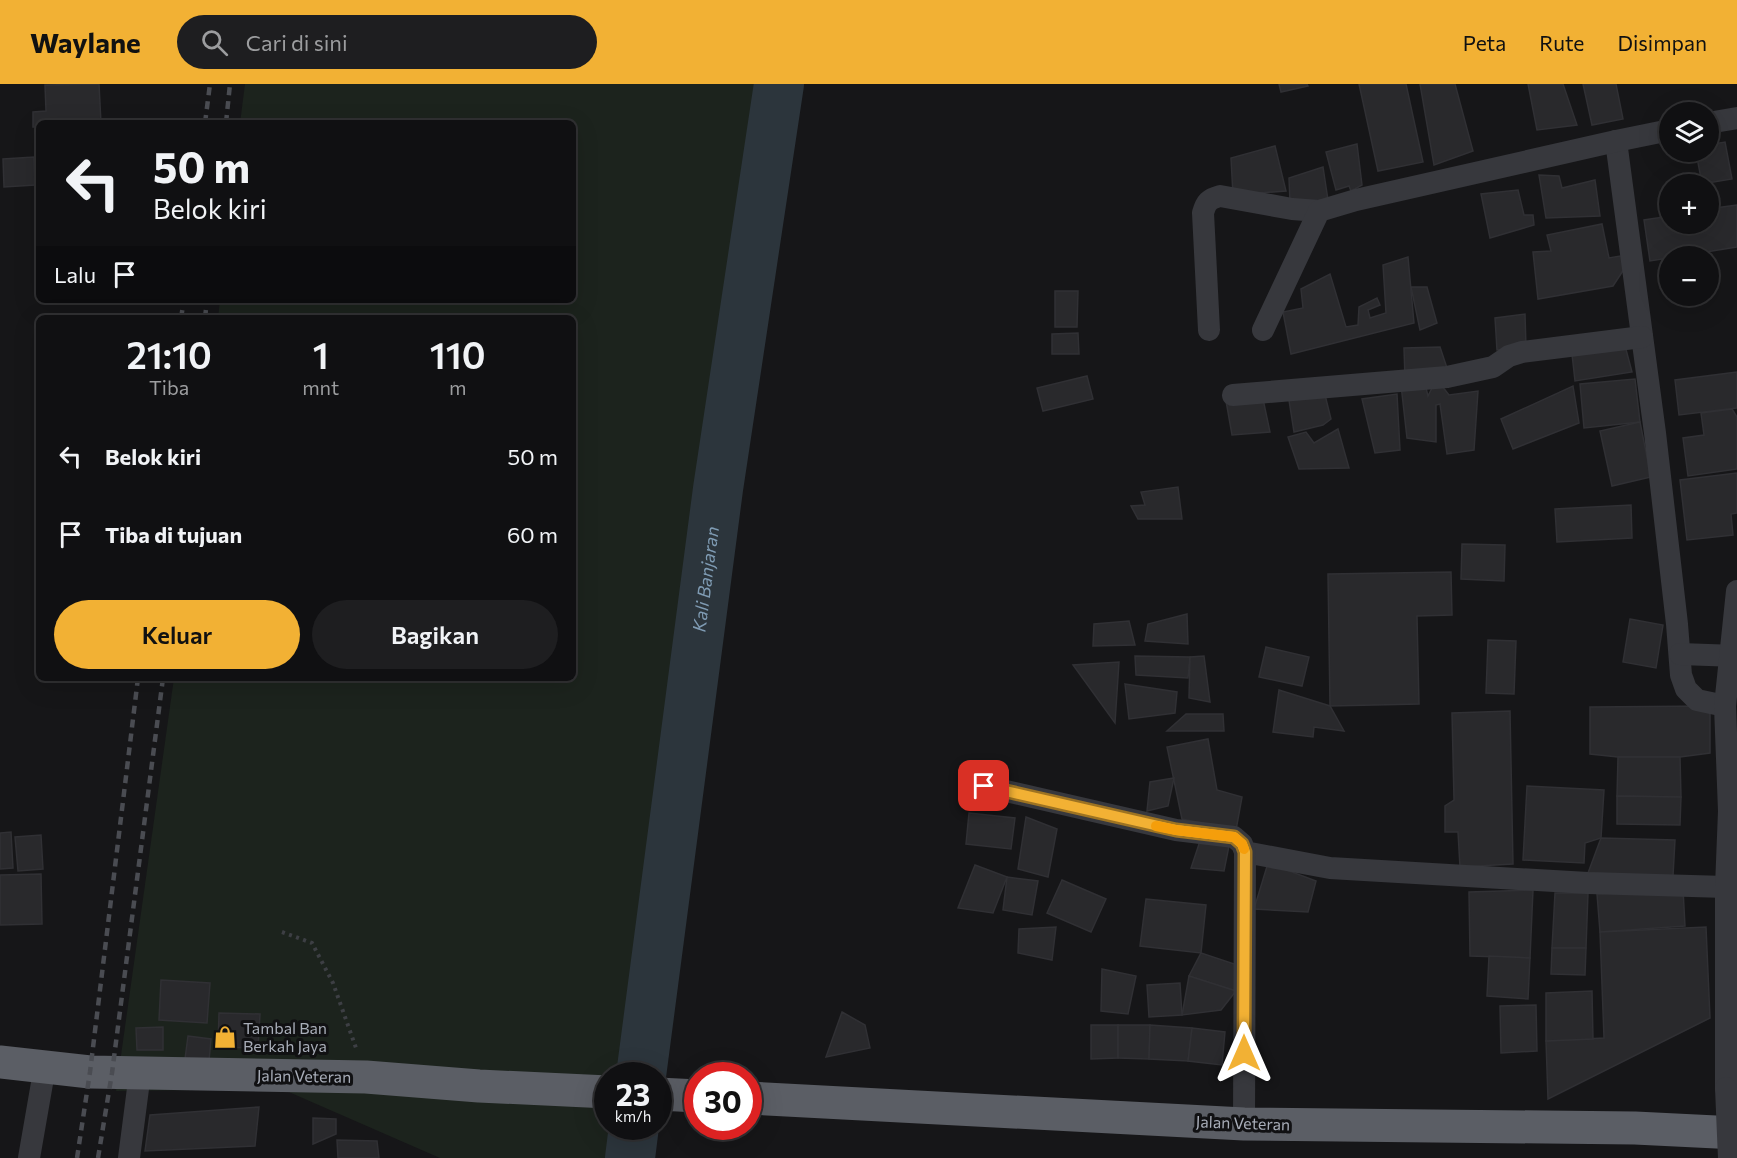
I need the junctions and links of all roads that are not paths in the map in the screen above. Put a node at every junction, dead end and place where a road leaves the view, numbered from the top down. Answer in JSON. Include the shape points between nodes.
{"nodes":[{"id":1,"x":1737,"y":118,"type":"edge"},
{"id":2,"x":1719,"y":121,"type":"edge"},
{"id":3,"x":1659,"y":132,"type":"edge"},
{"id":4,"x":1616,"y":141,"type":"junction"},
{"id":5,"x":1319,"y":211,"type":"junction"},
{"id":6,"x":1209,"y":330,"type":"dead end"},
{"id":7,"x":1263,"y":330,"type":"dead end"},
{"id":8,"x":1642,"y":337,"type":"junction"},
{"id":9,"x":1233,"y":395,"type":"dead end"},
{"id":10,"x":1737,"y":591,"type":"edge"},
{"id":11,"x":1680,"y":654,"type":"junction"},
{"id":12,"x":1734,"y":657,"type":"edge"},
{"id":13,"x":1725,"y":706,"type":"junction"},
{"id":14,"x":984,"y":786,"type":"dead end"},
{"id":15,"x":1245,"y":852,"type":"junction"},
{"id":16,"x":1726,"y":886,"type":"junction"},
{"id":17,"x":0,"y":1062,"type":"edge"},
{"id":18,"x":45,"y":1066,"type":"junction"},
{"id":19,"x":140,"y":1073,"type":"junction"},
{"id":20,"x":594,"y":1091,"type":"edge"},
{"id":21,"x":762,"y":1099,"type":"edge"},
{"id":22,"x":1244,"y":1124,"type":"junction"},
{"id":23,"x":1737,"y":1134,"type":"edge"},
{"id":24,"x":29,"y":1158,"type":"edge"},
{"id":25,"x":129,"y":1158,"type":"edge"},
{"id":26,"x":1729,"y":1158,"type":"edge"}],
"edges":[{"from":1,"to":2,"type":"street"},
{"from":3,"to":4,"type":"street"},
{"from":4,"to":5,"type":"street"},
{"from":4,"to":8,"type":"street"},
{"from":5,"to":6,"type":"street","via":[[1220,196],[1210,199],[1203,213]]},
{"from":5,"to":7,"type":"street"},
{"from":8,"to":9,"type":"street","via":[[1522,352],[1493,367],[1448,377]]},
{"from":8,"to":11,"type":"street"},
{"from":10,"to":12,"type":"street"},
{"from":11,"to":12,"type":"street"},
{"from":11,"to":13,"type":"street","via":[[1686,689],[1697,700]]},
{"from":12,"to":13,"type":"street"},
{"from":13,"to":16,"type":"street","via":[[1729,811]]},
{"from":14,"to":15,"type":"street","via":[[1176,830],[1234,837]]},
{"from":15,"to":16,"type":"street","via":[[1330,868],[1588,883]]},
{"from":15,"to":22,"type":"street"},
{"from":16,"to":26,"type":"street","bridge":true},
{"from":17,"to":18,"type":"highway","name":"Jalan Veteran"},
{"from":18,"to":19,"type":"highway","name":"Jalan Veteran"},
{"from":18,"to":24,"type":"street"},
{"from":19,"to":20,"type":"highway","name":"Jalan Veteran","via":[[366,1077]]},
{"from":19,"to":25,"type":"street"},
{"from":21,"to":22,"type":"highway","name":"Jalan Veteran"},
{"from":22,"to":23,"type":"highway","name":"Jalan Veteran","via":[[1635,1128]]}]}
